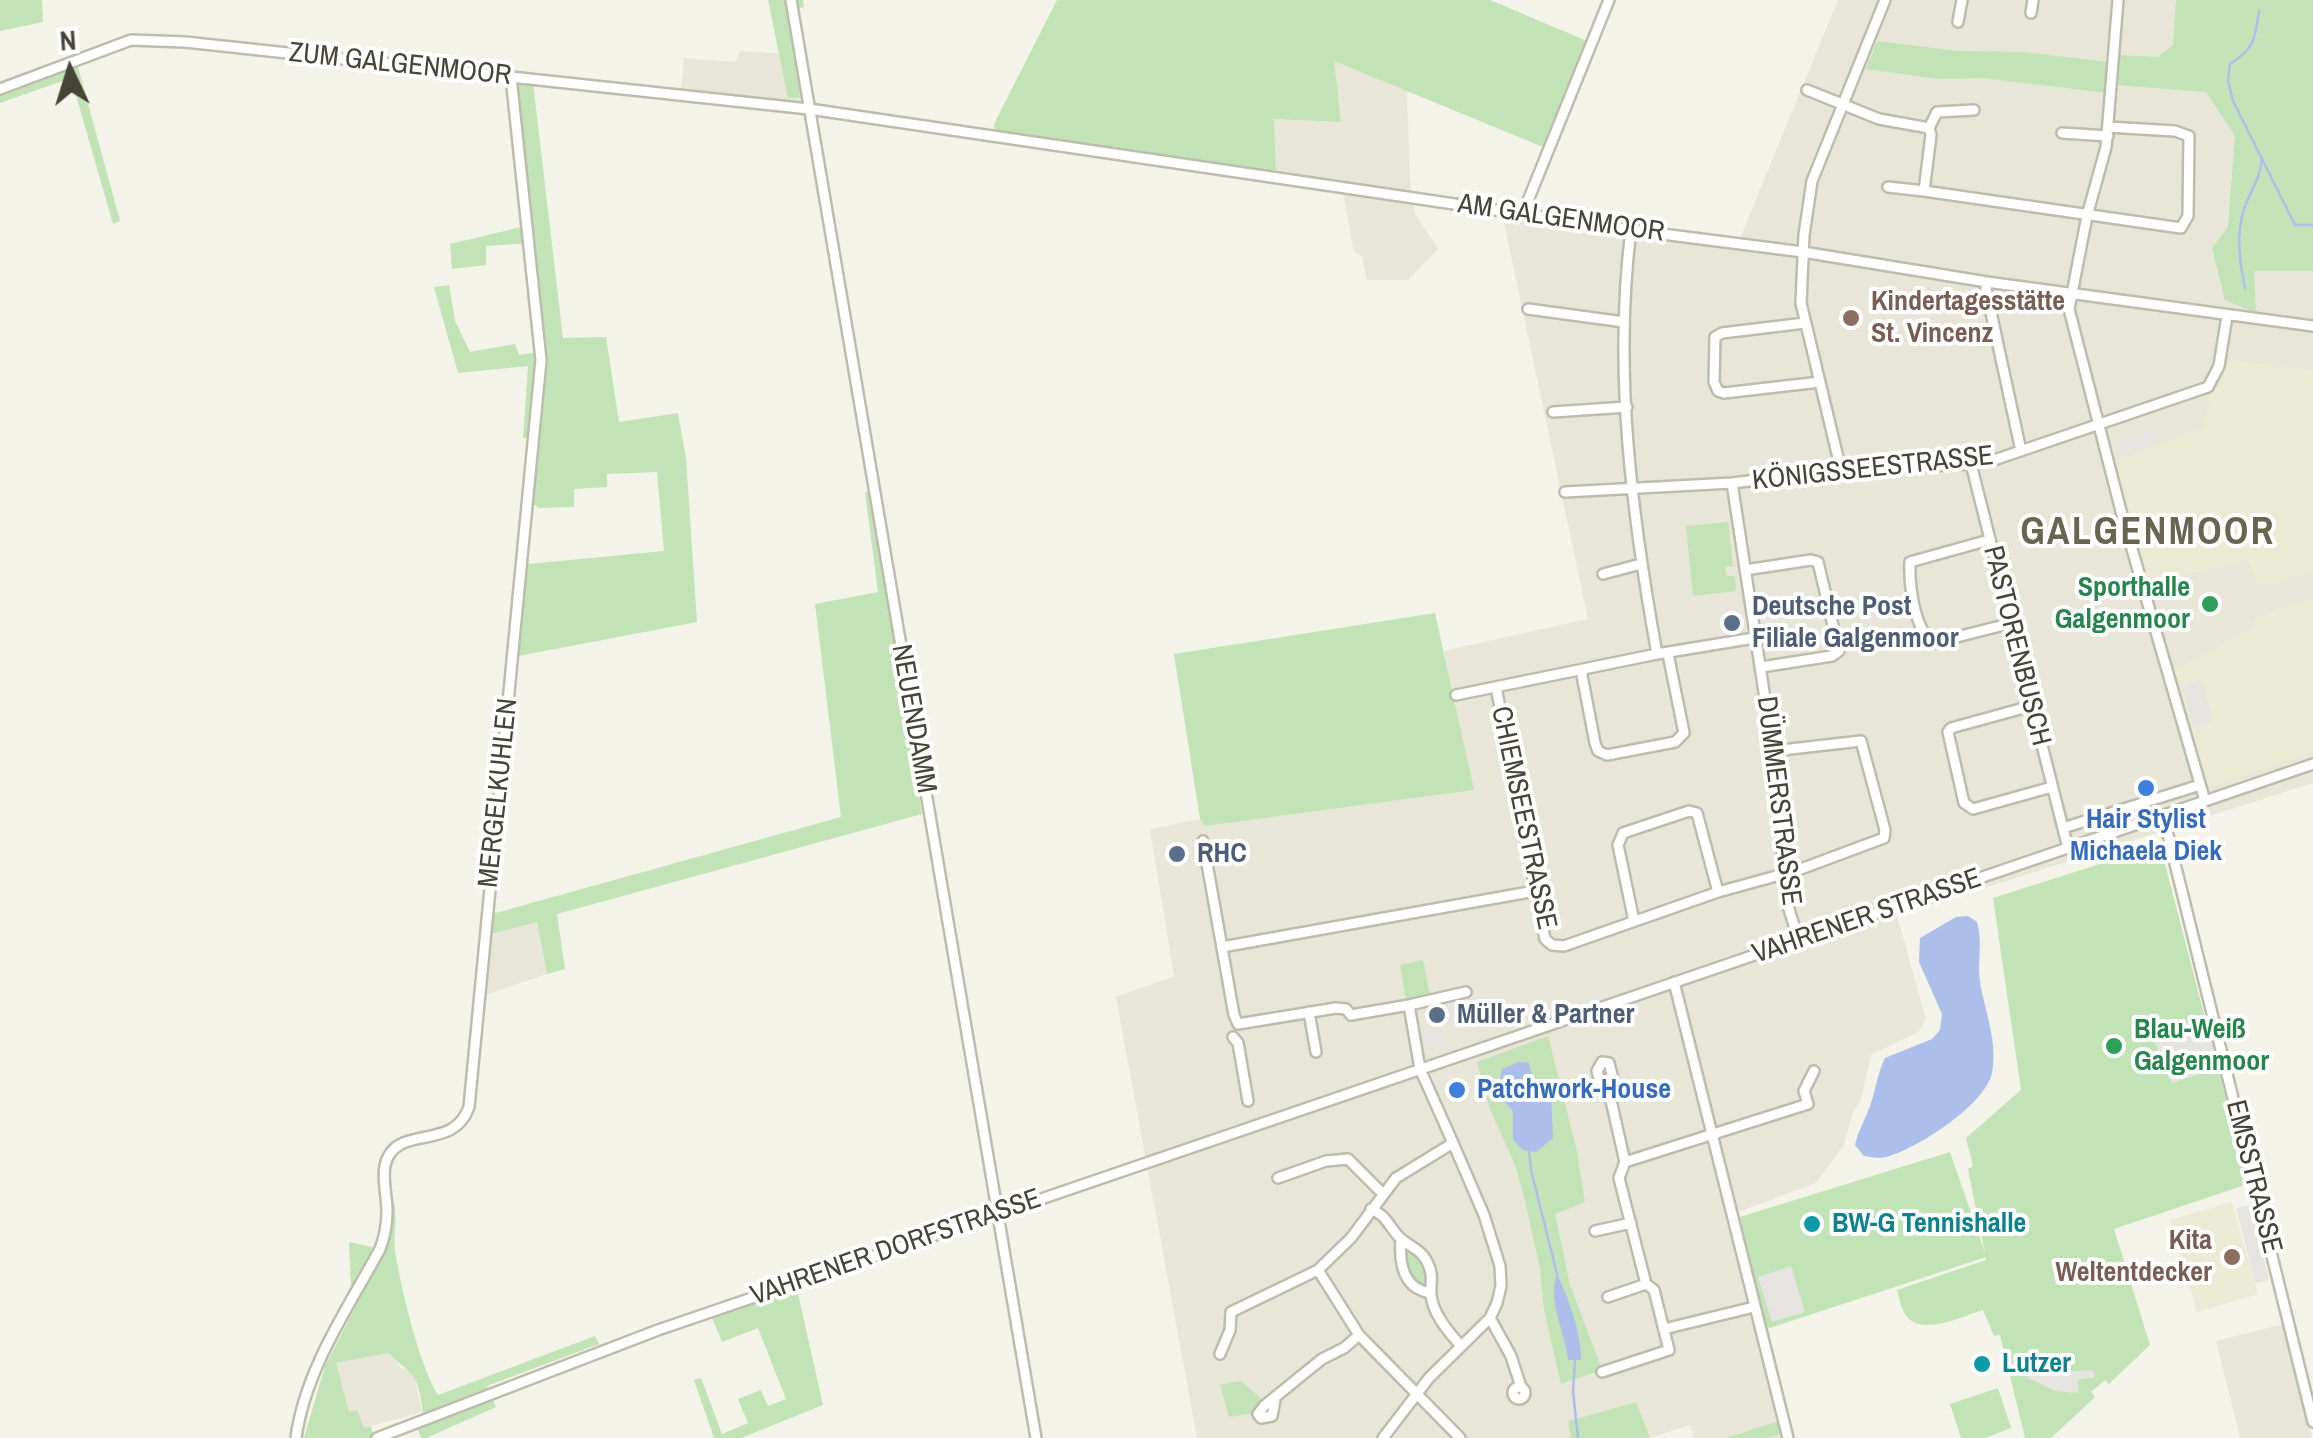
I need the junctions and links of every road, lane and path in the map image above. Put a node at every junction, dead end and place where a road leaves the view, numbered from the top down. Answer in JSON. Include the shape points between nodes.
{"nodes":[{"id":1,"x":791,"y":0,"type":"edge"},
{"id":2,"x":1608,"y":0,"type":"edge"},
{"id":3,"x":1885,"y":0,"type":"edge"},
{"id":4,"x":1962,"y":0,"type":"edge"},
{"id":5,"x":2033,"y":0,"type":"edge"},
{"id":6,"x":2118,"y":0,"type":"edge"},
{"id":7,"x":2031,"y":14,"type":"dead end"},
{"id":8,"x":1958,"y":22,"type":"dead end"},
{"id":9,"x":512,"y":77,"type":"junction"},
{"id":10,"x":0,"y":89,"type":"edge"},
{"id":11,"x":1807,"y":90,"type":"dead end"},
{"id":12,"x":1843,"y":104,"type":"junction"},
{"id":13,"x":809,"y":109,"type":"junction"},
{"id":14,"x":1974,"y":110,"type":"dead end"},
{"id":15,"x":1929,"y":128,"type":"junction"},
{"id":16,"x":2108,"y":131,"type":"junction"},
{"id":17,"x":2062,"y":134,"type":"dead end"},
{"id":18,"x":1888,"y":187,"type":"dead end"},
{"id":19,"x":1924,"y":192,"type":"junction"},
{"id":20,"x":1523,"y":213,"type":"junction"},
{"id":21,"x":2086,"y":216,"type":"junction"},
{"id":22,"x":1631,"y":230,"type":"junction"},
{"id":23,"x":1803,"y":252,"type":"junction"},
{"id":24,"x":1987,"y":282,"type":"junction"},
{"id":25,"x":2071,"y":294,"type":"junction"},
{"id":26,"x":1528,"y":309,"type":"dead end"},
{"id":27,"x":2227,"y":316,"type":"junction"},
{"id":28,"x":1624,"y":322,"type":"junction"},
{"id":29,"x":1805,"y":322,"type":"junction"},
{"id":30,"x":2313,"y":326,"type":"edge"},
{"id":31,"x":1820,"y":382,"type":"junction"},
{"id":32,"x":1627,"y":407,"type":"junction"},
{"id":33,"x":1554,"y":412,"type":"dead end"},
{"id":34,"x":2100,"y":425,"type":"junction"},
{"id":35,"x":2022,"y":451,"type":"junction"},
{"id":36,"x":1970,"y":464,"type":"junction"},
{"id":37,"x":1841,"y":470,"type":"junction"},
{"id":38,"x":1732,"y":483,"type":"junction"},
{"id":39,"x":1632,"y":490,"type":"junction"},
{"id":40,"x":1565,"y":492,"type":"dead end"},
{"id":41,"x":1989,"y":540,"type":"junction"},
{"id":42,"x":1641,"y":564,"type":"junction"},
{"id":43,"x":1745,"y":570,"type":"junction"},
{"id":44,"x":1603,"y":574,"type":"dead end"},
{"id":45,"x":2012,"y":623,"type":"junction"},
{"id":46,"x":1754,"y":638,"type":"junction"},
{"id":47,"x":1663,"y":654,"type":"junction"},
{"id":48,"x":1761,"y":667,"type":"junction"},
{"id":49,"x":1581,"y":670,"type":"junction"},
{"id":50,"x":1496,"y":687,"type":"junction"},
{"id":51,"x":1456,"y":695,"type":"dead end"},
{"id":52,"x":2031,"y":706,"type":"junction"},
{"id":53,"x":1773,"y":751,"type":"junction"},
{"id":54,"x":2313,"y":764,"type":"edge"},
{"id":55,"x":2200,"y":785,"type":"junction"},
{"id":56,"x":2052,"y":787,"type":"junction"},
{"id":57,"x":2205,"y":801,"type":"junction"},
{"id":58,"x":2163,"y":815,"type":"junction"},
{"id":59,"x":2063,"y":828,"type":"junction"},
{"id":60,"x":1204,"y":841,"type":"dead end"},
{"id":61,"x":2068,"y":848,"type":"junction"},
{"id":62,"x":1783,"y":872,"type":"junction"},
{"id":63,"x":1535,"y":891,"type":"junction"},
{"id":64,"x":1718,"y":892,"type":"junction"},
{"id":65,"x":1634,"y":921,"type":"junction"},
{"id":66,"x":1799,"y":941,"type":"junction"},
{"id":67,"x":1222,"y":947,"type":"junction"},
{"id":68,"x":1674,"y":982,"type":"junction"},
{"id":69,"x":1466,"y":992,"type":"dead end"},
{"id":70,"x":1409,"y":1005,"type":"junction"},
{"id":71,"x":1309,"y":1012,"type":"junction"},
{"id":72,"x":1233,"y":1037,"type":"dead end"},
{"id":73,"x":1316,"y":1052,"type":"dead end"},
{"id":74,"x":1420,"y":1069,"type":"junction"},
{"id":75,"x":1814,"y":1071,"type":"dead end"},
{"id":76,"x":1607,"y":1083,"type":"dead end"},
{"id":77,"x":1248,"y":1101,"type":"dead end"},
{"id":78,"x":1711,"y":1136,"type":"junction"},
{"id":79,"x":1453,"y":1143,"type":"junction"},
{"id":80,"x":1626,"y":1162,"type":"junction"},
{"id":81,"x":1278,"y":1178,"type":"dead end"},
{"id":82,"x":1382,"y":1193,"type":"junction"},
{"id":83,"x":1371,"y":1209,"type":"junction"},
{"id":84,"x":998,"y":1213,"type":"junction"},
{"id":85,"x":1631,"y":1223,"type":"junction"},
{"id":86,"x":1595,"y":1232,"type":"dead end"},
{"id":87,"x":1401,"y":1240,"type":"junction"},
{"id":88,"x":1318,"y":1270,"type":"junction"},
{"id":89,"x":1646,"y":1284,"type":"junction"},
{"id":90,"x":1430,"y":1293,"type":"junction"},
{"id":91,"x":1608,"y":1296,"type":"dead end"},
{"id":92,"x":1754,"y":1307,"type":"junction"},
{"id":93,"x":1490,"y":1318,"type":"junction"},
{"id":94,"x":1664,"y":1330,"type":"junction"},
{"id":95,"x":1359,"y":1334,"type":"junction"},
{"id":96,"x":1459,"y":1344,"type":"junction"},
{"id":97,"x":1220,"y":1354,"type":"dead end"},
{"id":98,"x":1602,"y":1372,"type":"dead end"},
{"id":99,"x":1521,"y":1388,"type":"dead end"},
{"id":100,"x":1418,"y":1393,"type":"junction"},
{"id":101,"x":1275,"y":1400,"type":"dead end"},
{"id":102,"x":2313,"y":1422,"type":"edge"},
{"id":103,"x":296,"y":1438,"type":"edge"},
{"id":104,"x":376,"y":1438,"type":"edge"},
{"id":105,"x":1036,"y":1438,"type":"edge"},
{"id":106,"x":1383,"y":1438,"type":"edge"},
{"id":107,"x":1460,"y":1438,"type":"edge"},
{"id":108,"x":1788,"y":1438,"type":"edge"}],
"edges":[{"from":1,"to":13,"type":"street","name":"NEUENDAMM"},
{"from":2,"to":20,"type":"street"},
{"from":3,"to":12,"type":"street"},
{"from":4,"to":8,"type":"street"},
{"from":5,"to":7,"type":"street"},
{"from":6,"to":16,"type":"street"},
{"from":9,"to":10,"type":"street","name":"ZUM GALGENMOOR","via":[[131,40]]},
{"from":9,"to":13,"type":"street","name":"ZUM GALGENMOOR"},
{"from":9,"to":103,"type":"street","name":"MERGELKUHLEN","via":[[541,360],[469,1107],[453,1130],[409,1142],[386,1160],[387,1230],[320,1360]]},
{"from":11,"to":12,"type":"street"},
{"from":12,"to":15,"type":"street"},
{"from":12,"to":23,"type":"street","via":[[1812,181]]},
{"from":13,"to":20,"type":"street","name":"AM GALGENMOOR"},
{"from":13,"to":84,"type":"street","name":"NEUENDAMM"},
{"from":14,"to":15,"type":"street","via":[[1938,112]]},
{"from":15,"to":19,"type":"street"},
{"from":16,"to":17,"type":"street"},
{"from":16,"to":21,"type":"street"},
{"from":16,"to":21,"type":"street","via":[[2190,136],[2188,216],[2182,228],[2172,229]]},
{"from":18,"to":19,"type":"street"},
{"from":19,"to":21,"type":"street"},
{"from":20,"to":22,"type":"street","name":"AM GALGENMOOR"},
{"from":21,"to":25,"type":"street"},
{"from":22,"to":23,"type":"street","name":"AM GALGENMOOR"},
{"from":22,"to":28,"type":"street"},
{"from":23,"to":24,"type":"street","name":"AM GALGENMOOR"},
{"from":23,"to":29,"type":"street"},
{"from":24,"to":25,"type":"street","name":"AM GALGENMOOR"},
{"from":24,"to":35,"type":"street"},
{"from":25,"to":27,"type":"street","name":"AM GALGENMOOR"},
{"from":25,"to":34,"type":"street","via":[[2068,309]]},
{"from":26,"to":28,"type":"street"},
{"from":27,"to":30,"type":"street","name":"AM GALGENMOOR"},
{"from":27,"to":34,"type":"street","name":"KÖNIGSSEESTRASSE","via":[[2208,387]]},
{"from":28,"to":32,"type":"street"},
{"from":29,"to":31,"type":"street"},
{"from":29,"to":31,"type":"street","via":[[1715,337],[1714,382],[1724,393]]},
{"from":31,"to":37,"type":"street"},
{"from":32,"to":33,"type":"street"},
{"from":32,"to":39,"type":"street"},
{"from":34,"to":35,"type":"street","name":"KÖNIGSSEESTRASSE"},
{"from":34,"to":55,"type":"street"},
{"from":35,"to":36,"type":"street","name":"KÖNIGSSEESTRASSE"},
{"from":36,"to":37,"type":"street","name":"KÖNIGSSEESTRASSE"},
{"from":36,"to":41,"type":"street","name":"PASTORENBUSCH"},
{"from":37,"to":38,"type":"street","name":"KÖNIGSSEESTRASSE"},
{"from":38,"to":39,"type":"street","name":"KÖNIGSSEESTRASSE"},
{"from":38,"to":43,"type":"street","name":"DÜMMERSTRASSE"},
{"from":39,"to":40,"type":"street","name":"KÖNIGSSEESTRASSE"},
{"from":39,"to":42,"type":"street"},
{"from":41,"to":45,"type":"street","name":"PASTORENBUSCH"},
{"from":41,"to":45,"type":"street","via":[[1910,562],[1918,616],[1924,636],[1934,643]]},
{"from":42,"to":44,"type":"street"},
{"from":42,"to":47,"type":"street"},
{"from":43,"to":46,"type":"street","name":"DÜMMERSTRASSE"},
{"from":43,"to":48,"type":"street","via":[[1818,562],[1838,636],[1840,651],[1832,656]]},
{"from":45,"to":52,"type":"street","name":"PASTORENBUSCH"},
{"from":46,"to":47,"type":"street"},
{"from":46,"to":48,"type":"street","name":"DÜMMERSTRASSE"},
{"from":47,"to":49,"type":"street"},
{"from":47,"to":49,"type":"street","via":[[1684,733],[1675,742],[1607,755],[1598,751]]},
{"from":48,"to":53,"type":"street","name":"DÜMMERSTRASSE"},
{"from":49,"to":50,"type":"street"},
{"from":50,"to":51,"type":"street"},
{"from":50,"to":63,"type":"street","name":"CHIEMSEESTRASSE"},
{"from":52,"to":56,"type":"street","name":"PASTORENBUSCH"},
{"from":52,"to":56,"type":"street","via":[[1951,728],[1956,773],[1964,803],[1973,809]]},
{"from":53,"to":62,"type":"street","name":"DÜMMERSTRASSE"},
{"from":53,"to":62,"type":"street","name":"CHIEMSEESTRASSE","via":[[1861,741],[1885,830],[1876,842]]},
{"from":54,"to":57,"type":"street","name":"VAHRENER STRASSE"},
{"from":55,"to":57,"type":"street"},
{"from":55,"to":59,"type":"street"},
{"from":56,"to":59,"type":"street","name":"PASTORENBUSCH"},
{"from":57,"to":58,"type":"street","name":"VAHRENER STRASSE"},
{"from":58,"to":61,"type":"street","name":"VAHRENER STRASSE"},
{"from":58,"to":102,"type":"street","name":"EMSSTRASSE"},
{"from":59,"to":61,"type":"street","name":"PASTORENBUSCH"},
{"from":60,"to":67,"type":"street"},
{"from":61,"to":66,"type":"street","name":"VAHRENER STRASSE"},
{"from":62,"to":64,"type":"street","name":"CHIEMSEESTRASSE"},
{"from":62,"to":66,"type":"street","name":"DÜMMERSTRASSE"},
{"from":63,"to":65,"type":"street","name":"CHIEMSEESTRASSE","via":[[1552,946]]},
{"from":63,"to":67,"type":"street"},
{"from":64,"to":65,"type":"street","name":"CHIEMSEESTRASSE"},
{"from":64,"to":65,"type":"street","via":[[1697,814],[1623,833],[1618,845]]},
{"from":66,"to":68,"type":"street","name":"VAHRENER STRASSE"},
{"from":67,"to":71,"type":"street","via":[[1238,1024]]},
{"from":68,"to":74,"type":"street","name":"VAHRENER STRASSE"},
{"from":68,"to":78,"type":"street"},
{"from":69,"to":70,"type":"street"},
{"from":70,"to":71,"type":"street","via":[[1352,1015],[1336,1008]]},
{"from":70,"to":74,"type":"street"},
{"from":71,"to":73,"type":"street"},
{"from":72,"to":77,"type":"street"},
{"from":74,"to":79,"type":"street"},
{"from":74,"to":84,"type":"street","name":"VAHRENER DORFSTRASSE"},
{"from":75,"to":78,"type":"street","via":[[1804,1091],[1808,1104]]},
{"from":76,"to":80,"type":"street"},
{"from":78,"to":80,"type":"street"},
{"from":78,"to":92,"type":"street"},
{"from":79,"to":82,"type":"street","via":[[1414,1164]]},
{"from":79,"to":93,"type":"street","via":[[1500,1266]]},
{"from":80,"to":85,"type":"street","via":[[1619,1178]]},
{"from":81,"to":82,"type":"street","via":[[1348,1159]]},
{"from":82,"to":83,"type":"street"},
{"from":83,"to":87,"type":"street","via":[[1383,1214]]},
{"from":83,"to":88,"type":"street"},
{"from":84,"to":104,"type":"street","name":"VAHRENER DORFSTRASSE","via":[[658,1330]]},
{"from":84,"to":105,"type":"street","name":"NEUENDAMM"},
{"from":85,"to":86,"type":"street"},
{"from":85,"to":89,"type":"street"},
{"from":87,"to":90,"type":"street","via":[[1429,1265]]},
{"from":87,"to":90,"type":"street","via":[[1404,1274],[1416,1289]]},
{"from":88,"to":95,"type":"street"},
{"from":88,"to":97,"type":"street","via":[[1232,1312]]},
{"from":89,"to":91,"type":"street"},
{"from":89,"to":94,"type":"street","via":[[1654,1290]]},
{"from":90,"to":96,"type":"street"},
{"from":92,"to":94,"type":"street"},
{"from":92,"to":108,"type":"street"},
{"from":93,"to":96,"type":"street"},
{"from":93,"to":99,"type":"street"},
{"from":94,"to":98,"type":"street","via":[[1669,1350]]},
{"from":95,"to":100,"type":"street"},
{"from":95,"to":101,"type":"street"},
{"from":96,"to":100,"type":"street"},
{"from":100,"to":106,"type":"street"},
{"from":100,"to":107,"type":"street"}]}
